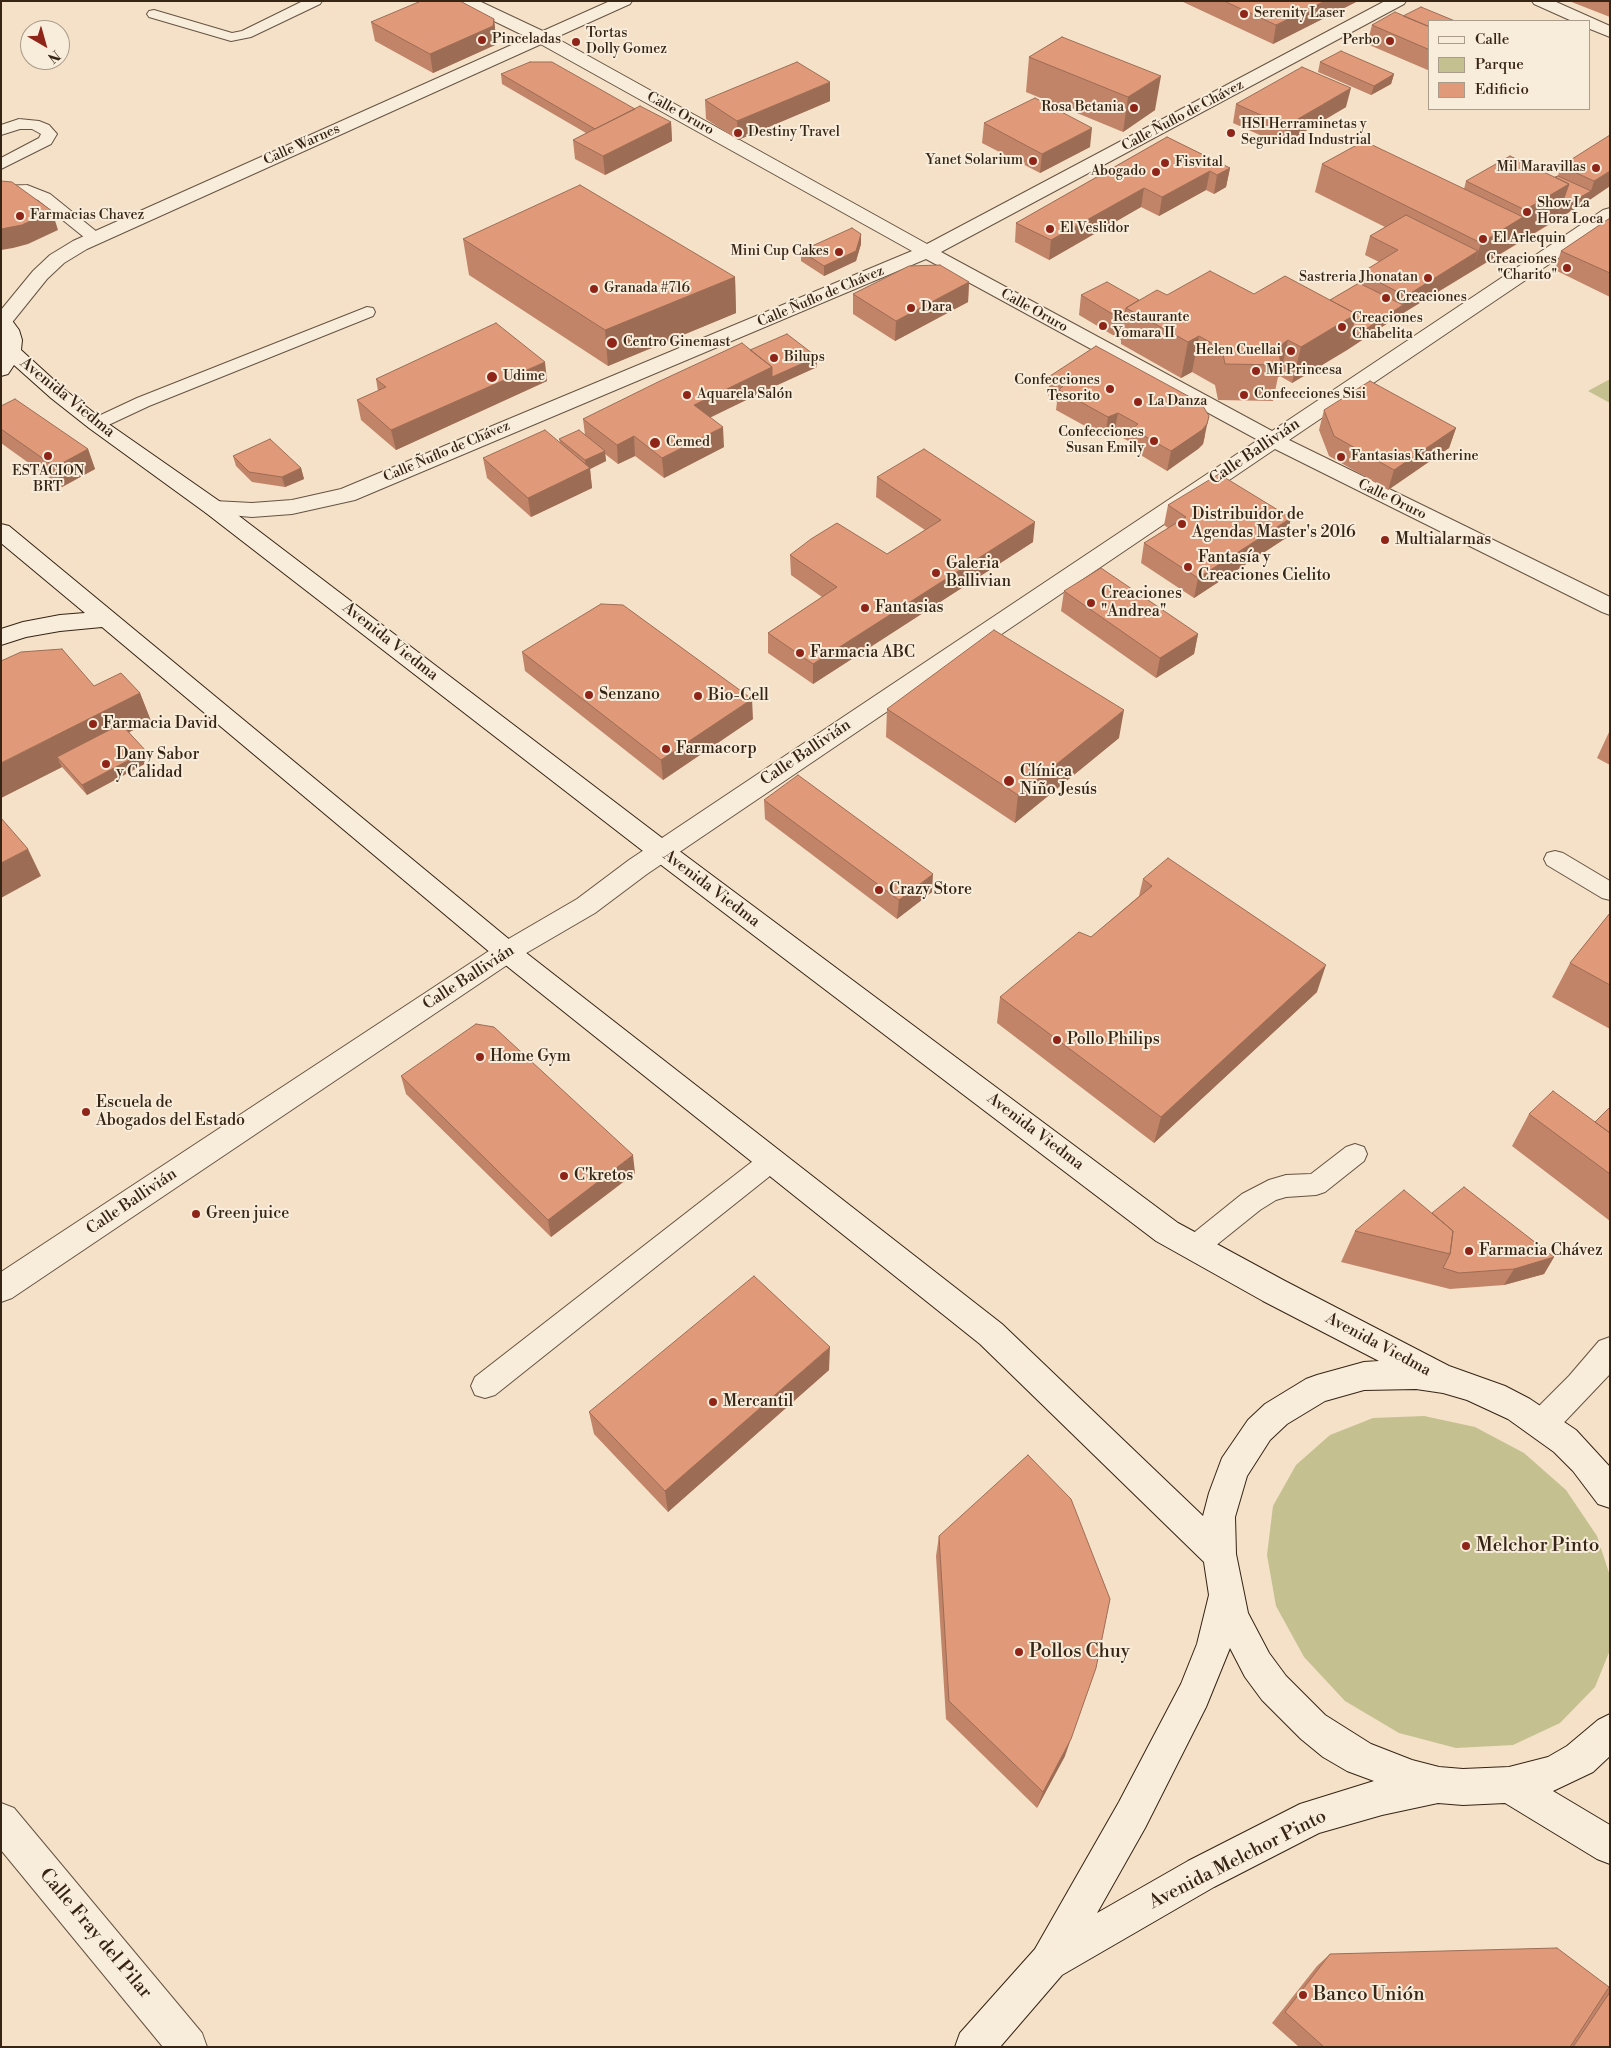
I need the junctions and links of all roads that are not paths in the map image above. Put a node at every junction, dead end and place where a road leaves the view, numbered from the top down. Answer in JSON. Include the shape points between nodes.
{"nodes":[{"id":1,"x":315,"y":1,"type":"edge"},
{"id":2,"x":465,"y":1,"type":"edge"},
{"id":3,"x":624,"y":1,"type":"edge"},
{"id":4,"x":1398,"y":1,"type":"edge"},
{"id":5,"x":1540,"y":1,"type":"edge"},
{"id":6,"x":154,"y":14,"type":"dead end"},
{"id":7,"x":1583,"y":20,"type":"edge"},
{"id":8,"x":1591,"y":23,"type":"edge"},
{"id":9,"x":1610,"y":32,"type":"edge"},
{"id":10,"x":541,"y":37,"type":"junction"},
{"id":11,"x":1,"y":130,"type":"edge"},
{"id":12,"x":1,"y":164,"type":"edge"},
{"id":13,"x":1,"y":190,"type":"edge"},
{"id":14,"x":1610,"y":214,"type":"edge"},
{"id":15,"x":96,"y":238,"type":"junction"},
{"id":16,"x":927,"y":252,"type":"junction"},
{"id":17,"x":367,"y":312,"type":"dead end"},
{"id":18,"x":2,"y":320,"type":"edge"},
{"id":19,"x":6,"y":360,"type":"edge"},
{"id":20,"x":96,"y":424,"type":"junction"},
{"id":21,"x":1272,"y":440,"type":"junction"},
{"id":22,"x":214,"y":508,"type":"junction"},
{"id":23,"x":1,"y":532,"type":"edge"},
{"id":24,"x":1610,"y":607,"type":"edge"},
{"id":25,"x":105,"y":619,"type":"junction"},
{"id":26,"x":1,"y":637,"type":"edge"},
{"id":27,"x":661,"y":851,"type":"junction"},
{"id":28,"x":1556,"y":859,"type":"dead end"},
{"id":29,"x":1610,"y":892,"type":"edge"},
{"id":30,"x":507,"y":952,"type":"junction"},
{"id":31,"x":1355,"y":1154,"type":"dead end"},
{"id":32,"x":771,"y":1162,"type":"junction"},
{"id":33,"x":1195,"y":1247,"type":"junction"},
{"id":34,"x":1,"y":1289,"type":"edge"},
{"id":35,"x":1610,"y":1351,"type":"edge"},
{"id":36,"x":1443,"y":1379,"type":"junction"},
{"id":37,"x":485,"y":1386,"type":"dead end"},
{"id":38,"x":1542,"y":1424,"type":"junction"},
{"id":39,"x":1610,"y":1493,"type":"edge"},
{"id":40,"x":1219,"y":1554,"type":"junction"},
{"id":41,"x":1226,"y":1594,"type":"junction"},
{"id":42,"x":1610,"y":1732,"type":"edge"},
{"id":43,"x":1440,"y":1785,"type":"junction"},
{"id":44,"x":1509,"y":1785,"type":"junction"},
{"id":45,"x":1,"y":1821,"type":"edge"},
{"id":46,"x":1610,"y":1846,"type":"edge"},
{"id":47,"x":1048,"y":1962,"type":"junction"},
{"id":48,"x":188,"y":2047,"type":"edge"},
{"id":49,"x":974,"y":2047,"type":"edge"}],
"edges":[{"from":1,"to":6,"type":"lane","via":[[246,34],[231,36]]},
{"from":2,"to":10,"type":"street","name":"Calle Oruro"},
{"from":3,"to":10,"type":"street","name":"Calle Warnes"},
{"from":4,"to":16,"type":"street","name":"Calle Ñuflo de Chávez"},
{"from":5,"to":7,"type":"street"},
{"from":8,"to":9,"type":"street"},
{"from":10,"to":15,"type":"street","name":"Calle Warnes"},
{"from":10,"to":16,"type":"street","name":"Calle Oruro"},
{"from":11,"to":12,"type":"lane","via":[[18,124],[34,124],[49,134],[34,148]]},
{"from":13,"to":15,"type":"lane","via":[[27,190],[44,197]]},
{"from":14,"to":21,"type":"street","name":"Calle Ballivián"},
{"from":15,"to":18,"type":"street","name":"Calle Warnes","via":[[57,259],[40,274]]},
{"from":16,"to":21,"type":"street","name":"Calle Oruro"},
{"from":16,"to":22,"type":"street","name":"Calle Ñuflo de Chávez","via":[[347,494],[292,507]]},
{"from":17,"to":20,"type":"lane"},
{"from":18,"to":19,"type":"street","via":[[10,335]]},
{"from":19,"to":20,"type":"street","name":"Avenida Viedma"},
{"from":20,"to":22,"type":"street","name":"Avenida Viedma"},
{"from":21,"to":24,"type":"street","name":"Calle Oruro"},
{"from":21,"to":27,"type":"street","name":"Calle Ballivián"},
{"from":22,"to":27,"type":"street","name":"Avenida Viedma"},
{"from":23,"to":25,"type":"street"},
{"from":25,"to":26,"type":"street","via":[[60,623]]},
{"from":25,"to":30,"type":"street"},
{"from":27,"to":30,"type":"street","name":"Calle Ballivián","via":[[586,906]]},
{"from":27,"to":33,"type":"street","name":"Avenida Viedma","via":[[1167,1232]]},
{"from":28,"to":29,"type":"lane"},
{"from":30,"to":32,"type":"street"},
{"from":30,"to":34,"type":"street","name":"Calle Ballivián"},
{"from":31,"to":33,"type":"lane","via":[[1316,1184],[1269,1191]]},
{"from":32,"to":37,"type":"lane"},
{"from":32,"to":40,"type":"street","via":[[991,1334]]},
{"from":33,"to":36,"type":"street","name":"Avenida Viedma"},
{"from":35,"to":38,"type":"street"},
{"from":36,"to":38,"type":"street","via":[[1494,1396]]},
{"from":36,"to":40,"type":"street","via":[[1416,1375],[1364,1376],[1317,1389],[1276,1414],[1259,1430],[1233,1469],[1219,1517]]},
{"from":38,"to":39,"type":"street","via":[[1584,1460]]},
{"from":40,"to":41,"type":"street"},
{"from":41,"to":43,"type":"street","via":[[1233,1619],[1257,1665],[1274,1688],[1313,1727],[1360,1758]]},
{"from":41,"to":47,"type":"street","name":"Avenida Melchor Pinto","via":[[1214,1644],[1194,1695],[1132,1815]]},
{"from":42,"to":44,"type":"street","via":[[1580,1759],[1557,1772]]},
{"from":43,"to":44,"type":"street"},
{"from":43,"to":47,"type":"street","name":"Avenida Melchor Pinto","via":[[1313,1817],[1201,1874]]},
{"from":44,"to":46,"type":"street"},
{"from":45,"to":48,"type":"street","name":"Calle Fray del Pilar"},
{"from":47,"to":49,"type":"street","name":"Avenida Melchor Pinto"}]}
